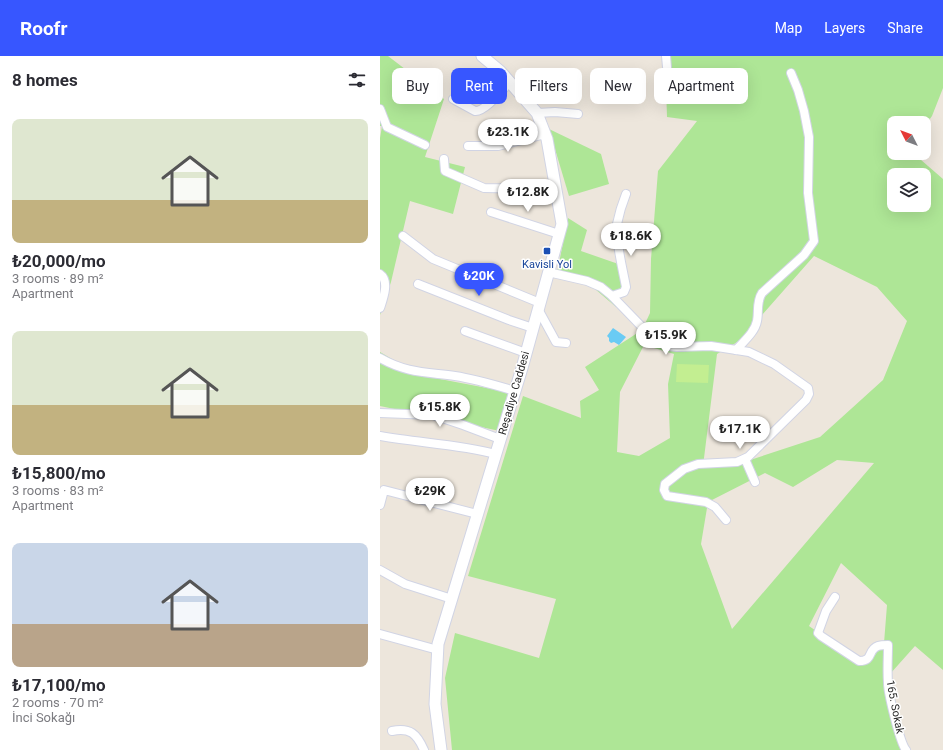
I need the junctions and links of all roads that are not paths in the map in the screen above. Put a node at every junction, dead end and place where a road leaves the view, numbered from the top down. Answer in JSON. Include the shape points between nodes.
{"nodes":[{"id":1,"x":666,"y":56,"type":"edge"},
{"id":2,"x":487,"y":57,"type":"edge"},
{"id":3,"x":667,"y":67,"type":"dead end"},
{"id":4,"x":791,"y":73,"type":"dead end"},
{"id":5,"x":510,"y":82,"type":"junction"},
{"id":6,"x":507,"y":85,"type":"edge"},
{"id":7,"x":462,"y":104,"type":"edge"},
{"id":8,"x":488,"y":104,"type":"edge"},
{"id":9,"x":380,"y":109,"type":"edge"},
{"id":10,"x":537,"y":113,"type":"junction"},
{"id":11,"x":578,"y":114,"type":"dead end"},
{"id":12,"x":545,"y":134,"type":"junction"},
{"id":13,"x":426,"y":145,"type":"dead end"},
{"id":14,"x":468,"y":146,"type":"dead end"},
{"id":15,"x":444,"y":159,"type":"dead end"},
{"id":16,"x":556,"y":194,"type":"junction"},
{"id":17,"x":626,"y":194,"type":"dead end"},
{"id":18,"x":491,"y":212,"type":"dead end"},
{"id":19,"x":559,"y":234,"type":"junction"},
{"id":20,"x":403,"y":236,"type":"dead end"},
{"id":21,"x":548,"y":272,"type":"junction"},
{"id":22,"x":380,"y":274,"type":"edge"},
{"id":23,"x":418,"y":284,"type":"dead end"},
{"id":24,"x":612,"y":296,"type":"junction"},
{"id":25,"x":539,"y":306,"type":"junction"},
{"id":26,"x":380,"y":308,"type":"edge"},
{"id":27,"x":533,"y":328,"type":"junction"},
{"id":28,"x":464,"y":331,"type":"dead end"},
{"id":29,"x":566,"y":343,"type":"dead end"},
{"id":30,"x":736,"y":350,"type":"junction"},
{"id":31,"x":526,"y":353,"type":"junction"},
{"id":32,"x":380,"y":358,"type":"edge"},
{"id":33,"x":515,"y":391,"type":"junction"},
{"id":34,"x":380,"y":413,"type":"edge"},
{"id":35,"x":380,"y":436,"type":"edge"},
{"id":36,"x":500,"y":440,"type":"junction"},
{"id":37,"x":496,"y":454,"type":"junction"},
{"id":38,"x":745,"y":459,"type":"junction"},
{"id":39,"x":754,"y":482,"type":"dead end"},
{"id":40,"x":380,"y":504,"type":"edge"},
{"id":41,"x":478,"y":514,"type":"junction"},
{"id":42,"x":726,"y":520,"type":"dead end"},
{"id":43,"x":380,"y":570,"type":"edge"},
{"id":44,"x":836,"y":597,"type":"dead end"},
{"id":45,"x":452,"y":599,"type":"junction"},
{"id":46,"x":380,"y":634,"type":"edge"},
{"id":47,"x":438,"y":650,"type":"junction"},
{"id":48,"x":392,"y":731,"type":"dead end"},
{"id":49,"x":424,"y":750,"type":"edge"},
{"id":50,"x":441,"y":750,"type":"edge"},
{"id":51,"x":906,"y":750,"type":"edge"}],
"edges":[{"from":1,"to":3,"type":"street"},
{"from":2,"to":5,"type":"street","name":"Reşadiye Caddesi"},
{"from":4,"to":30,"type":"street","via":[[800,97],[809,137],[808,193],[814,241],[799,260],[762,293],[755,328]]},
{"from":5,"to":6,"type":"street"},
{"from":5,"to":10,"type":"street","name":"Reşadiye Caddesi"},
{"from":7,"to":8,"type":"street","via":[[475,111]]},
{"from":9,"to":13,"type":"street","via":[[387,127]]},
{"from":10,"to":11,"type":"street"},
{"from":10,"to":12,"type":"street","name":"Reşadiye Caddesi"},
{"from":12,"to":14,"type":"street","via":[[498,146]]},
{"from":12,"to":16,"type":"street","name":"Reşadiye Caddesi"},
{"from":15,"to":16,"type":"street","via":[[445,172],[484,188],[526,189]]},
{"from":16,"to":19,"type":"street","name":"Reşadiye Caddesi","via":[[562,224]]},
{"from":17,"to":24,"type":"street","via":[[617,226],[626,287],[624,292]]},
{"from":18,"to":19,"type":"street"},
{"from":19,"to":21,"type":"street","name":"Reşadiye Caddesi"},
{"from":20,"to":25,"type":"street","via":[[434,258]]},
{"from":21,"to":24,"type":"street","via":[[587,281]]},
{"from":21,"to":25,"type":"street","name":"Reşadiye Caddesi"},
{"from":22,"to":26,"type":"street","via":[[384,277],[385,283]]},
{"from":23,"to":27,"type":"street"},
{"from":24,"to":30,"type":"street","via":[[642,326],[668,346],[711,346]]},
{"from":25,"to":27,"type":"street","name":"Reşadiye Caddesi"},
{"from":25,"to":29,"type":"street","via":[[556,342]]},
{"from":27,"to":31,"type":"street","name":"Reşadiye Caddesi"},
{"from":28,"to":31,"type":"street"},
{"from":30,"to":38,"type":"street","via":[[757,355],[774,364],[805,385],[809,392],[806,400]]},
{"from":31,"to":33,"type":"street","name":"Reşadiye Caddesi"},
{"from":32,"to":33,"type":"street","via":[[402,369],[455,376]]},
{"from":33,"to":36,"type":"street","name":"Reşadiye Caddesi"},
{"from":34,"to":36,"type":"street","via":[[433,415]]},
{"from":35,"to":37,"type":"street","via":[[454,445]]},
{"from":36,"to":37,"type":"street","name":"Reşadiye Caddesi"},
{"from":37,"to":41,"type":"street","name":"Reşadiye Caddesi"},
{"from":38,"to":39,"type":"street"},
{"from":38,"to":42,"type":"street","via":[[698,464],[684,469],[664,488],[667,496],[706,502],[715,507]]},
{"from":40,"to":41,"type":"street","via":[[384,490]]},
{"from":41,"to":45,"type":"street","name":"Reşadiye Caddesi"},
{"from":43,"to":45,"type":"street","via":[[406,584]]},
{"from":44,"to":51,"type":"street","name":"165. Sokak","via":[[826,611],[818,633],[859,661],[868,659],[878,646],[888,645],[888,684],[899,733]]},
{"from":45,"to":47,"type":"street","name":"Reşadiye Caddesi"},
{"from":46,"to":47,"type":"street"},
{"from":47,"to":50,"type":"street","name":"Reşadiye Caddesi","via":[[435,704]]},
{"from":48,"to":49,"type":"street","via":[[408,730],[416,735]]}]}
